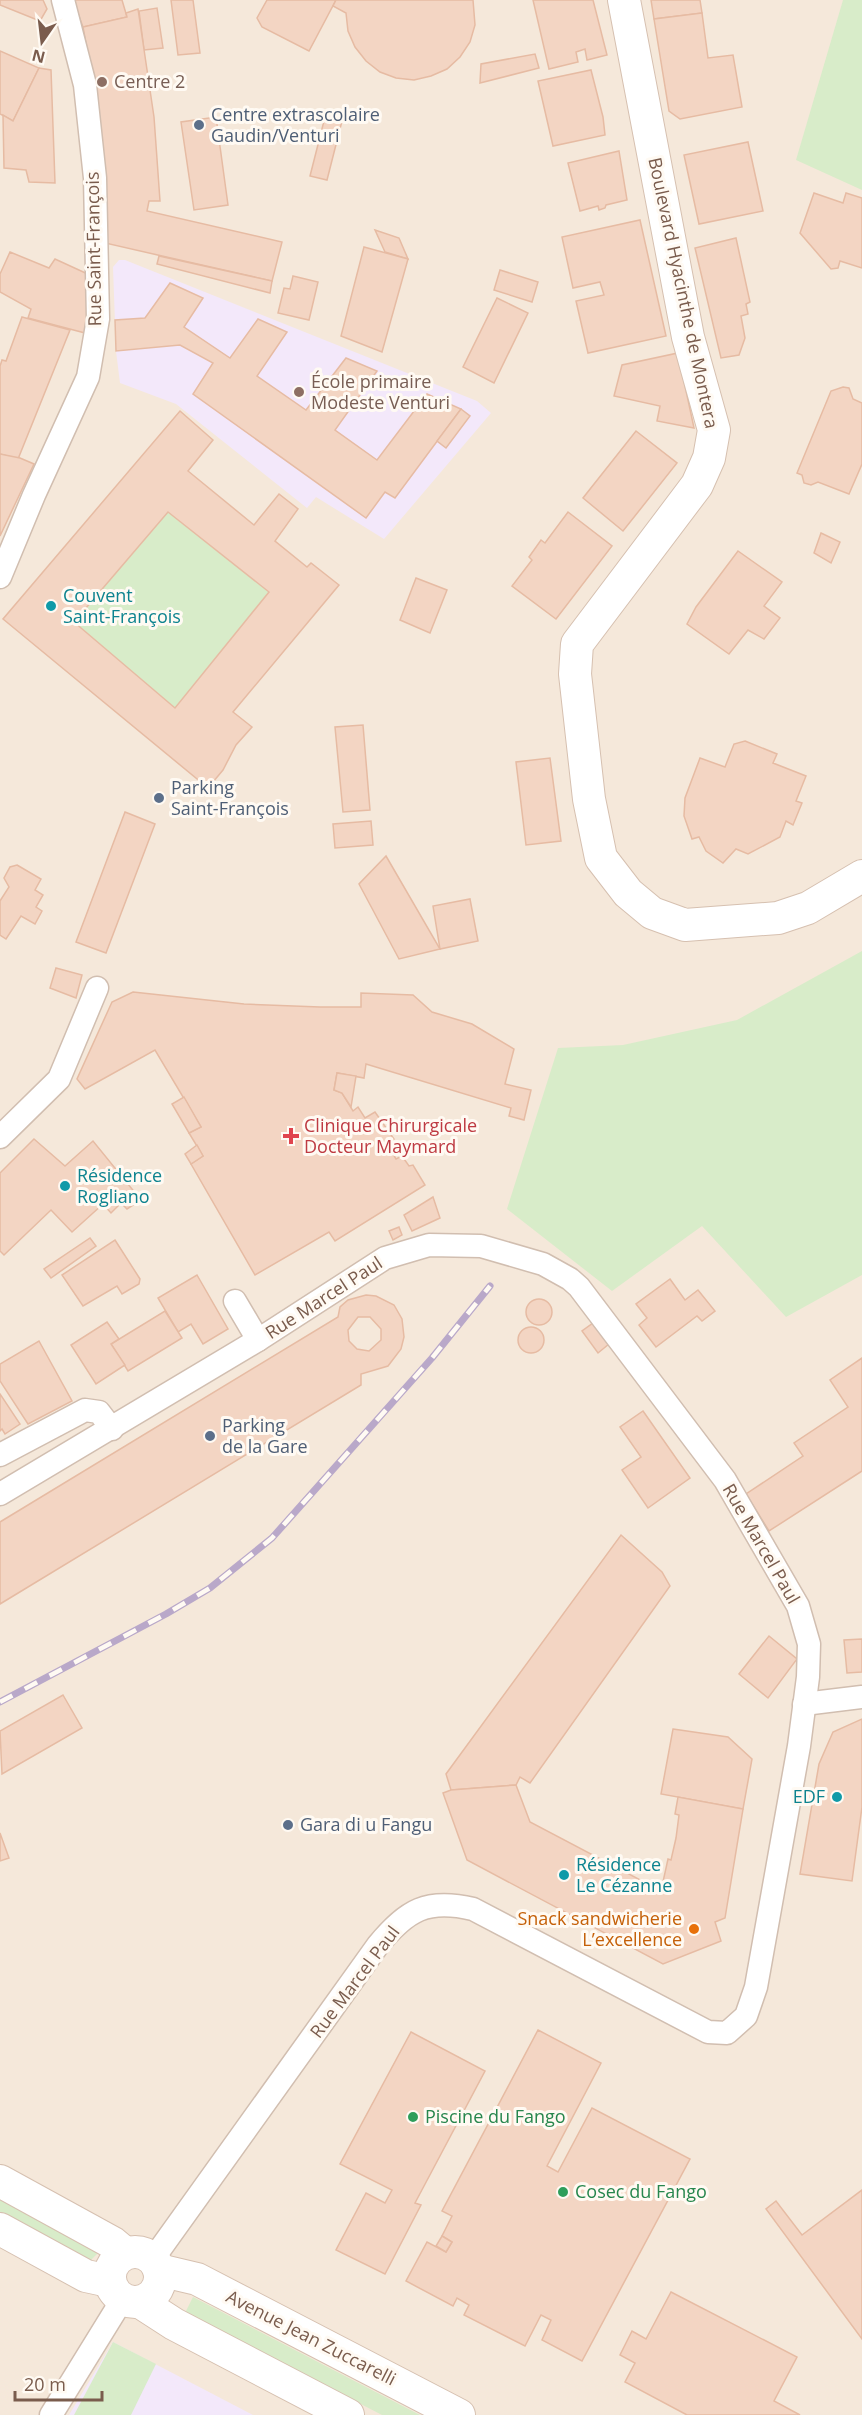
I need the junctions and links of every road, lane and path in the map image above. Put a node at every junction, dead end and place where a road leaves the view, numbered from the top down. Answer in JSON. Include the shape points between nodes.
{"nodes":[{"id":1,"x":63,"y":0,"type":"edge"},
{"id":2,"x":624,"y":0,"type":"edge"},
{"id":3,"x":0,"y":577,"type":"edge"},
{"id":4,"x":862,"y":876,"type":"edge"},
{"id":5,"x":98,"y":988,"type":"dead end"},
{"id":6,"x":0,"y":1137,"type":"edge"},
{"id":7,"x":235,"y":1301,"type":"dead end"},
{"id":8,"x":258,"y":1340,"type":"junction"},
{"id":9,"x":112,"y":1429,"type":"junction"},
{"id":10,"x":0,"y":1455,"type":"edge"},
{"id":11,"x":0,"y":1494,"type":"edge"},
{"id":12,"x":862,"y":1697,"type":"edge"},
{"id":13,"x":804,"y":1704,"type":"junction"},
{"id":14,"x":0,"y":2181,"type":"edge"},
{"id":15,"x":0,"y":2229,"type":"edge"},
{"id":16,"x":146,"y":2261,"type":"junction"},
{"id":17,"x":124,"y":2294,"type":"junction"},
{"id":18,"x":51,"y":2415,"type":"edge"},
{"id":19,"x":348,"y":2415,"type":"edge"},
{"id":20,"x":459,"y":2415,"type":"edge"}],
"edges":[{"from":1,"to":3,"type":"street","name":"Rue Saint-François","via":[[85,85],[95,178],[98,319],[88,377]]},
{"from":2,"to":4,"type":"main road","name":"Boulevard Hyacinthe de Montera","via":[[688,337],[714,430],[709,458],[697,485],[577,644],[575,674],[589,799],[602,858],[628,894],[652,913],[686,925],[778,918],[808,908]]},
{"from":5,"to":6,"type":"street","via":[[59,1079]]},
{"from":7,"to":8,"type":"street"},
{"from":8,"to":9,"type":"street","name":"Rue Marcel Paul"},
{"from":8,"to":13,"type":"street","name":"Rue Marcel Paul","via":[[385,1258],[429,1245],[481,1246],[543,1263],[570,1279],[725,1480],[798,1606],[809,1644]]},
{"from":9,"to":10,"type":"street","via":[[99,1412],[85,1410]]},
{"from":9,"to":11,"type":"street","name":"Rue Marcel Paul"},
{"from":12,"to":13,"type":"street"},
{"from":13,"to":16,"type":"street","name":"Rue Marcel Paul","via":[[756,1987],[746,2016],[727,2033],[708,2032],[473,1910],[447,1903],[415,1909],[378,1945]]},
{"from":14,"to":16,"type":"main road","name":"Avenue Jean Zuccarelli"},
{"from":15,"to":17,"type":"main road"},
{"from":16,"to":17,"type":"main road","via":[[113,2264]]},
{"from":16,"to":17,"type":"main road","via":[[159,2287],[148,2299]]},
{"from":16,"to":20,"type":"main road","name":"Avenue Jean Zuccarelli","via":[[197,2279]]},
{"from":17,"to":18,"type":"street"},
{"from":17,"to":19,"type":"main road"}]}
